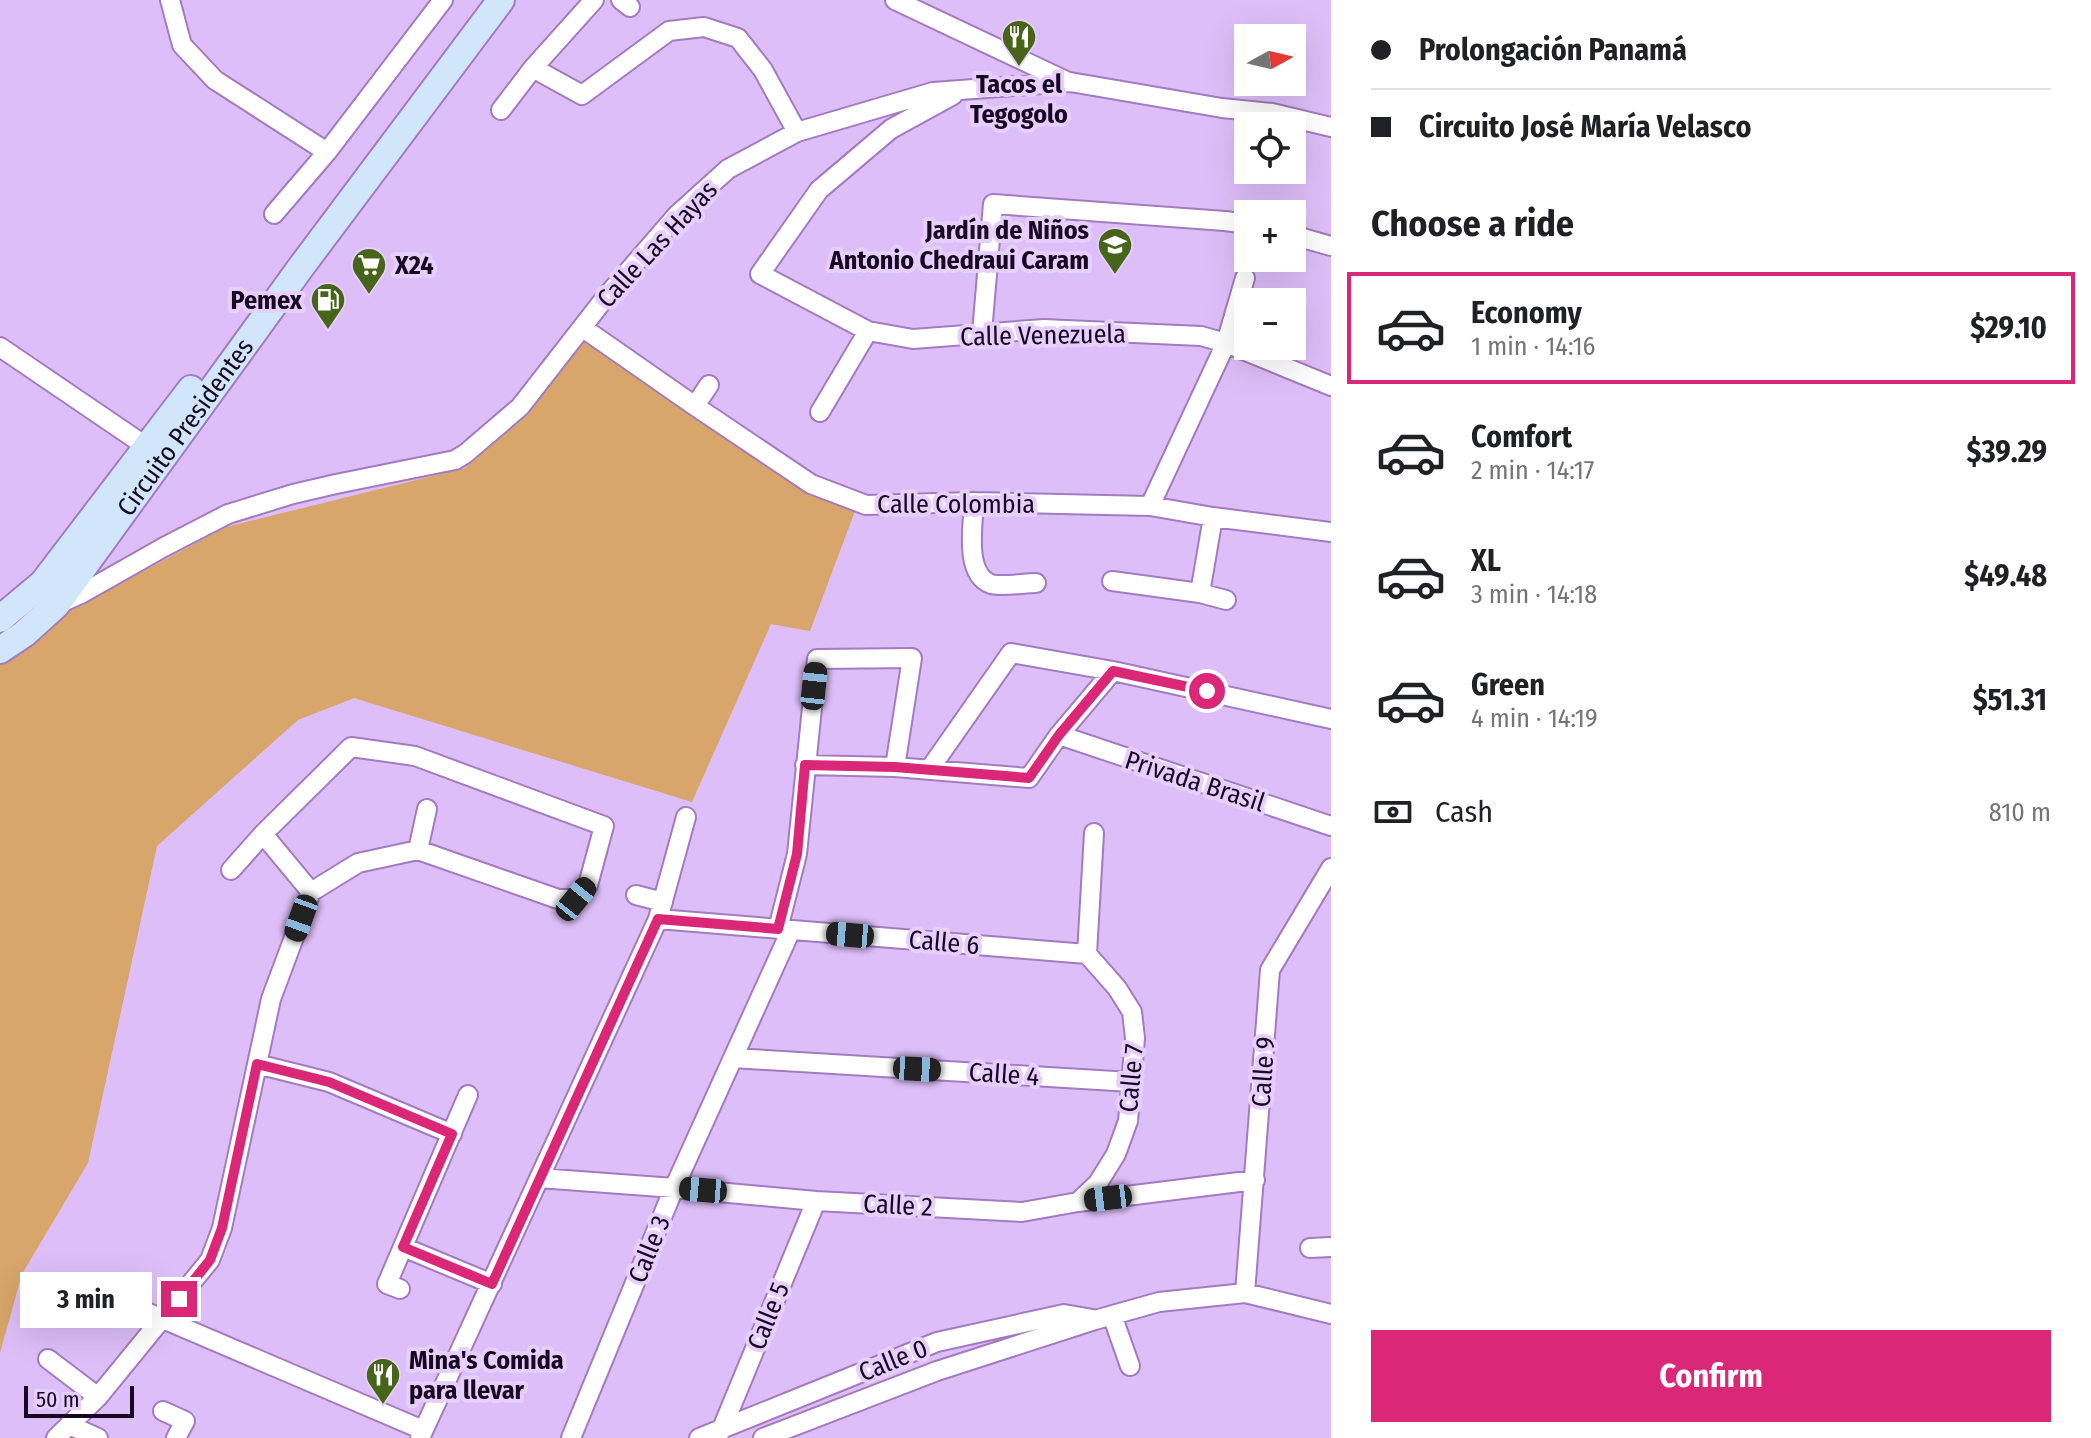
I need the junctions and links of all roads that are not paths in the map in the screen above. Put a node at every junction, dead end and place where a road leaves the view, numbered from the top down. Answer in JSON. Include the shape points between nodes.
{"nodes":[{"id":1,"x":170,"y":0,"type":"edge"},
{"id":2,"x":443,"y":0,"type":"edge"},
{"id":3,"x":480,"y":0,"type":"edge"},
{"id":4,"x":501,"y":0,"type":"edge"},
{"id":5,"x":594,"y":0,"type":"edge"},
{"id":6,"x":895,"y":0,"type":"edge"},
{"id":7,"x":533,"y":68,"type":"junction"},
{"id":8,"x":1070,"y":82,"type":"junction"},
{"id":9,"x":959,"y":92,"type":"junction"},
{"id":10,"x":501,"y":110,"type":"dead end"},
{"id":11,"x":1331,"y":127,"type":"edge"},
{"id":12,"x":797,"y":132,"type":"junction"},
{"id":13,"x":327,"y":152,"type":"junction"},
{"id":14,"x":274,"y":214,"type":"dead end"},
{"id":15,"x":1234,"y":222,"type":"edge"},
{"id":16,"x":1306,"y":239,"type":"edge"},
{"id":17,"x":1331,"y":246,"type":"edge"},
{"id":18,"x":1245,"y":278,"type":"dead end"},
{"id":19,"x":583,"y":328,"type":"junction"},
{"id":20,"x":868,"y":331,"type":"junction"},
{"id":21,"x":982,"y":333,"type":"junction"},
{"id":22,"x":1226,"y":343,"type":"junction"},
{"id":23,"x":0,"y":347,"type":"edge"},
{"id":24,"x":709,"y":385,"type":"dead end"},
{"id":25,"x":1331,"y":386,"type":"edge"},
{"id":26,"x":695,"y":406,"type":"junction"},
{"id":27,"x":820,"y":412,"type":"dead end"},
{"id":28,"x":147,"y":447,"type":"junction"},
{"id":29,"x":974,"y":502,"type":"junction"},
{"id":30,"x":1150,"y":506,"type":"junction"},
{"id":31,"x":1213,"y":517,"type":"junction"},
{"id":32,"x":1331,"y":532,"type":"edge"},
{"id":33,"x":1112,"y":581,"type":"dead end"},
{"id":34,"x":1036,"y":583,"type":"dead end"},
{"id":35,"x":1200,"y":593,"type":"junction"},
{"id":36,"x":1226,"y":600,"type":"dead end"},
{"id":37,"x":56,"y":605,"type":"junction"},
{"id":38,"x":0,"y":619,"type":"edge"},
{"id":39,"x":0,"y":650,"type":"edge"},
{"id":40,"x":1113,"y":671,"type":"junction"},
{"id":41,"x":1331,"y":719,"type":"edge"},
{"id":42,"x":1059,"y":735,"type":"junction"},
{"id":43,"x":805,"y":765,"type":"junction"},
{"id":44,"x":895,"y":767,"type":"junction"},
{"id":45,"x":929,"y":770,"type":"junction"},
{"id":46,"x":427,"y":809,"type":"dead end"},
{"id":47,"x":686,"y":817,"type":"dead end"},
{"id":48,"x":1331,"y":826,"type":"edge"},
{"id":49,"x":1094,"y":833,"type":"dead end"},
{"id":50,"x":263,"y":834,"type":"junction"},
{"id":51,"x":418,"y":850,"type":"junction"},
{"id":52,"x":1331,"y":868,"type":"edge"},
{"id":53,"x":231,"y":870,"type":"dead end"},
{"id":54,"x":311,"y":892,"type":"junction"},
{"id":55,"x":636,"y":895,"type":"dead end"},
{"id":56,"x":660,"y":910,"type":"junction"},
{"id":57,"x":784,"y":930,"type":"junction"},
{"id":58,"x":1087,"y":954,"type":"junction"},
{"id":59,"x":733,"y":1058,"type":"junction"},
{"id":60,"x":257,"y":1064,"type":"junction"},
{"id":61,"x":1131,"y":1082,"type":"junction"},
{"id":62,"x":468,"y":1095,"type":"dead end"},
{"id":63,"x":452,"y":1134,"type":"junction"},
{"id":64,"x":539,"y":1178,"type":"junction"},
{"id":65,"x":1255,"y":1180,"type":"junction"},
{"id":66,"x":674,"y":1188,"type":"junction"},
{"id":67,"x":816,"y":1201,"type":"junction"},
{"id":68,"x":1078,"y":1202,"type":"junction"},
{"id":69,"x":403,"y":1247,"type":"junction"},
{"id":70,"x":1331,"y":1247,"type":"edge"},
{"id":71,"x":1310,"y":1248,"type":"dead end"},
{"id":72,"x":492,"y":1284,"type":"junction"},
{"id":73,"x":394,"y":1286,"type":"dead end"},
{"id":74,"x":88,"y":1287,"type":"dead end"},
{"id":75,"x":1245,"y":1293,"type":"junction"},
{"id":76,"x":1331,"y":1314,"type":"edge"},
{"id":77,"x":1104,"y":1317,"type":"junction"},
{"id":78,"x":163,"y":1318,"type":"junction"},
{"id":79,"x":48,"y":1359,"type":"dead end"},
{"id":80,"x":1130,"y":1366,"type":"dead end"},
{"id":81,"x":98,"y":1397,"type":"junction"},
{"id":82,"x":163,"y":1411,"type":"dead end"},
{"id":83,"x":63,"y":1431,"type":"edge"},
{"id":84,"x":721,"y":1431,"type":"junction"},
{"id":85,"x":421,"y":1434,"type":"edge"},
{"id":86,"x":98,"y":1438,"type":"edge"},
{"id":87,"x":176,"y":1438,"type":"edge"},
{"id":88,"x":571,"y":1438,"type":"edge"},
{"id":89,"x":699,"y":1438,"type":"edge"},
{"id":90,"x":763,"y":1438,"type":"edge"}],
"edges":[{"from":1,"to":13,"type":"street","via":[[182,45],[215,80]]},
{"from":2,"to":13,"type":"street"},
{"from":3,"to":28,"type":"main road","name":"Circuito Presidentes"},
{"from":4,"to":37,"type":"main road","name":"Circuito Presidentes"},
{"from":5,"to":7,"type":"street"},
{"from":6,"to":8,"type":"street"},
{"from":7,"to":10,"type":"street"},
{"from":7,"to":12,"type":"street","via":[[582,95],[669,31],[704,27],[738,38],[763,70]]},
{"from":8,"to":9,"type":"street","name":"Calle Las Hayas"},
{"from":8,"to":11,"type":"street","name":"Calle Las Hayas"},
{"from":9,"to":12,"type":"street","name":"Calle Las Hayas","via":[[933,92]]},
{"from":9,"to":20,"type":"street","name":"Calle Venezuela","via":[[891,129],[819,190],[760,274]]},
{"from":12,"to":19,"type":"street","name":"Calle Las Hayas","via":[[728,169],[677,215]]},
{"from":13,"to":14,"type":"street"},
{"from":15,"to":21,"type":"street","via":[[993,204]]},
{"from":16,"to":17,"type":"street"},
{"from":18,"to":22,"type":"street"},
{"from":19,"to":26,"type":"street","name":"Calle Colombia"},
{"from":19,"to":37,"type":"street","name":"Calle Las Hayas","via":[[520,407],[455,460],[293,494],[228,514]]},
{"from":20,"to":21,"type":"street","name":"Calle Venezuela","via":[[913,339]]},
{"from":20,"to":27,"type":"street"},
{"from":21,"to":22,"type":"street","name":"Calle Venezuela","via":[[1044,329],[1201,336]]},
{"from":22,"to":25,"type":"street","name":"Calle Venezuela"},
{"from":22,"to":30,"type":"street"},
{"from":23,"to":28,"type":"street"},
{"from":24,"to":26,"type":"street"},
{"from":26,"to":29,"type":"street","name":"Calle Colombia","via":[[811,484],[866,505]]},
{"from":28,"to":38,"type":"main road","name":"Circuito Presidentes","via":[[43,583]]},
{"from":29,"to":30,"type":"street","name":"Calle Colombia"},
{"from":29,"to":34,"type":"street","via":[[973,564],[979,576],[992,585]]},
{"from":30,"to":31,"type":"street","name":"Calle Colombia"},
{"from":31,"to":32,"type":"street","name":"Calle Colombia"},
{"from":31,"to":35,"type":"street"},
{"from":33,"to":35,"type":"street"},
{"from":35,"to":36,"type":"street"},
{"from":37,"to":39,"type":"main road","name":"Circuito Presidentes"},
{"from":40,"to":41,"type":"street"},
{"from":40,"to":42,"type":"street"},
{"from":40,"to":45,"type":"street","via":[[1011,653]]},
{"from":42,"to":45,"type":"street","via":[[1029,778]]},
{"from":42,"to":48,"type":"street","name":"Privada Brasil"},
{"from":43,"to":44,"type":"street"},
{"from":43,"to":44,"type":"street","name":"Calle 3","via":[[812,651],[912,658]]},
{"from":43,"to":57,"type":"street","name":"Calle 3"},
{"from":44,"to":45,"type":"street"},
{"from":46,"to":51,"type":"street"},
{"from":47,"to":56,"type":"street"},
{"from":49,"to":58,"type":"street"},
{"from":50,"to":51,"type":"street","via":[[351,747],[415,756],[604,826],[588,885],[576,899],[558,899]]},
{"from":50,"to":53,"type":"street"},
{"from":50,"to":54,"type":"street"},
{"from":51,"to":54,"type":"street","via":[[358,863]]},
{"from":52,"to":65,"type":"street","name":"Calle 9","via":[[1270,970]]},
{"from":54,"to":60,"type":"street","via":[[271,999]]},
{"from":55,"to":56,"type":"street","name":"Calle 6"},
{"from":56,"to":57,"type":"street","name":"Calle 6"},
{"from":56,"to":64,"type":"street"},
{"from":57,"to":58,"type":"street","name":"Calle 6"},
{"from":57,"to":59,"type":"street","name":"Calle 3"},
{"from":58,"to":61,"type":"street","name":"Calle 7","via":[[1132,1012]]},
{"from":59,"to":61,"type":"street","name":"Calle 4"},
{"from":59,"to":66,"type":"street","name":"Calle 3"},
{"from":60,"to":63,"type":"street","via":[[329,1082]]},
{"from":60,"to":78,"type":"street","via":[[222,1228],[210,1260]]},
{"from":61,"to":68,"type":"street","name":"Calle 7","via":[[1128,1121],[1116,1154]]},
{"from":62,"to":63,"type":"street"},
{"from":63,"to":69,"type":"street"},
{"from":64,"to":66,"type":"street","name":"Calle 2"},
{"from":64,"to":72,"type":"street"},
{"from":65,"to":68,"type":"street","name":"Calle 2"},
{"from":65,"to":75,"type":"street","name":"Calle 9"},
{"from":66,"to":67,"type":"street","name":"Calle 2"},
{"from":66,"to":88,"type":"street","name":"Calle 3"},
{"from":67,"to":68,"type":"street","name":"Calle 2","via":[[1022,1212]]},
{"from":67,"to":84,"type":"street","name":"Calle 5"},
{"from":69,"to":72,"type":"street"},
{"from":69,"to":73,"type":"street"},
{"from":70,"to":71,"type":"street"},
{"from":72,"to":85,"type":"street"},
{"from":74,"to":78,"type":"street"},
{"from":75,"to":76,"type":"street"},
{"from":75,"to":77,"type":"street","via":[[1159,1302]]},
{"from":77,"to":80,"type":"street"},
{"from":77,"to":84,"type":"street","name":"Calle 0","via":[[1064,1314],[937,1342]]},
{"from":77,"to":90,"type":"street","via":[[937,1371]]},
{"from":78,"to":81,"type":"street"},
{"from":78,"to":85,"type":"street"},
{"from":79,"to":81,"type":"street"},
{"from":81,"to":83,"type":"street"},
{"from":82,"to":87,"type":"street","via":[[185,1421]]},
{"from":83,"to":86,"type":"street"},
{"from":84,"to":89,"type":"street","name":"Calle 0"}]}
